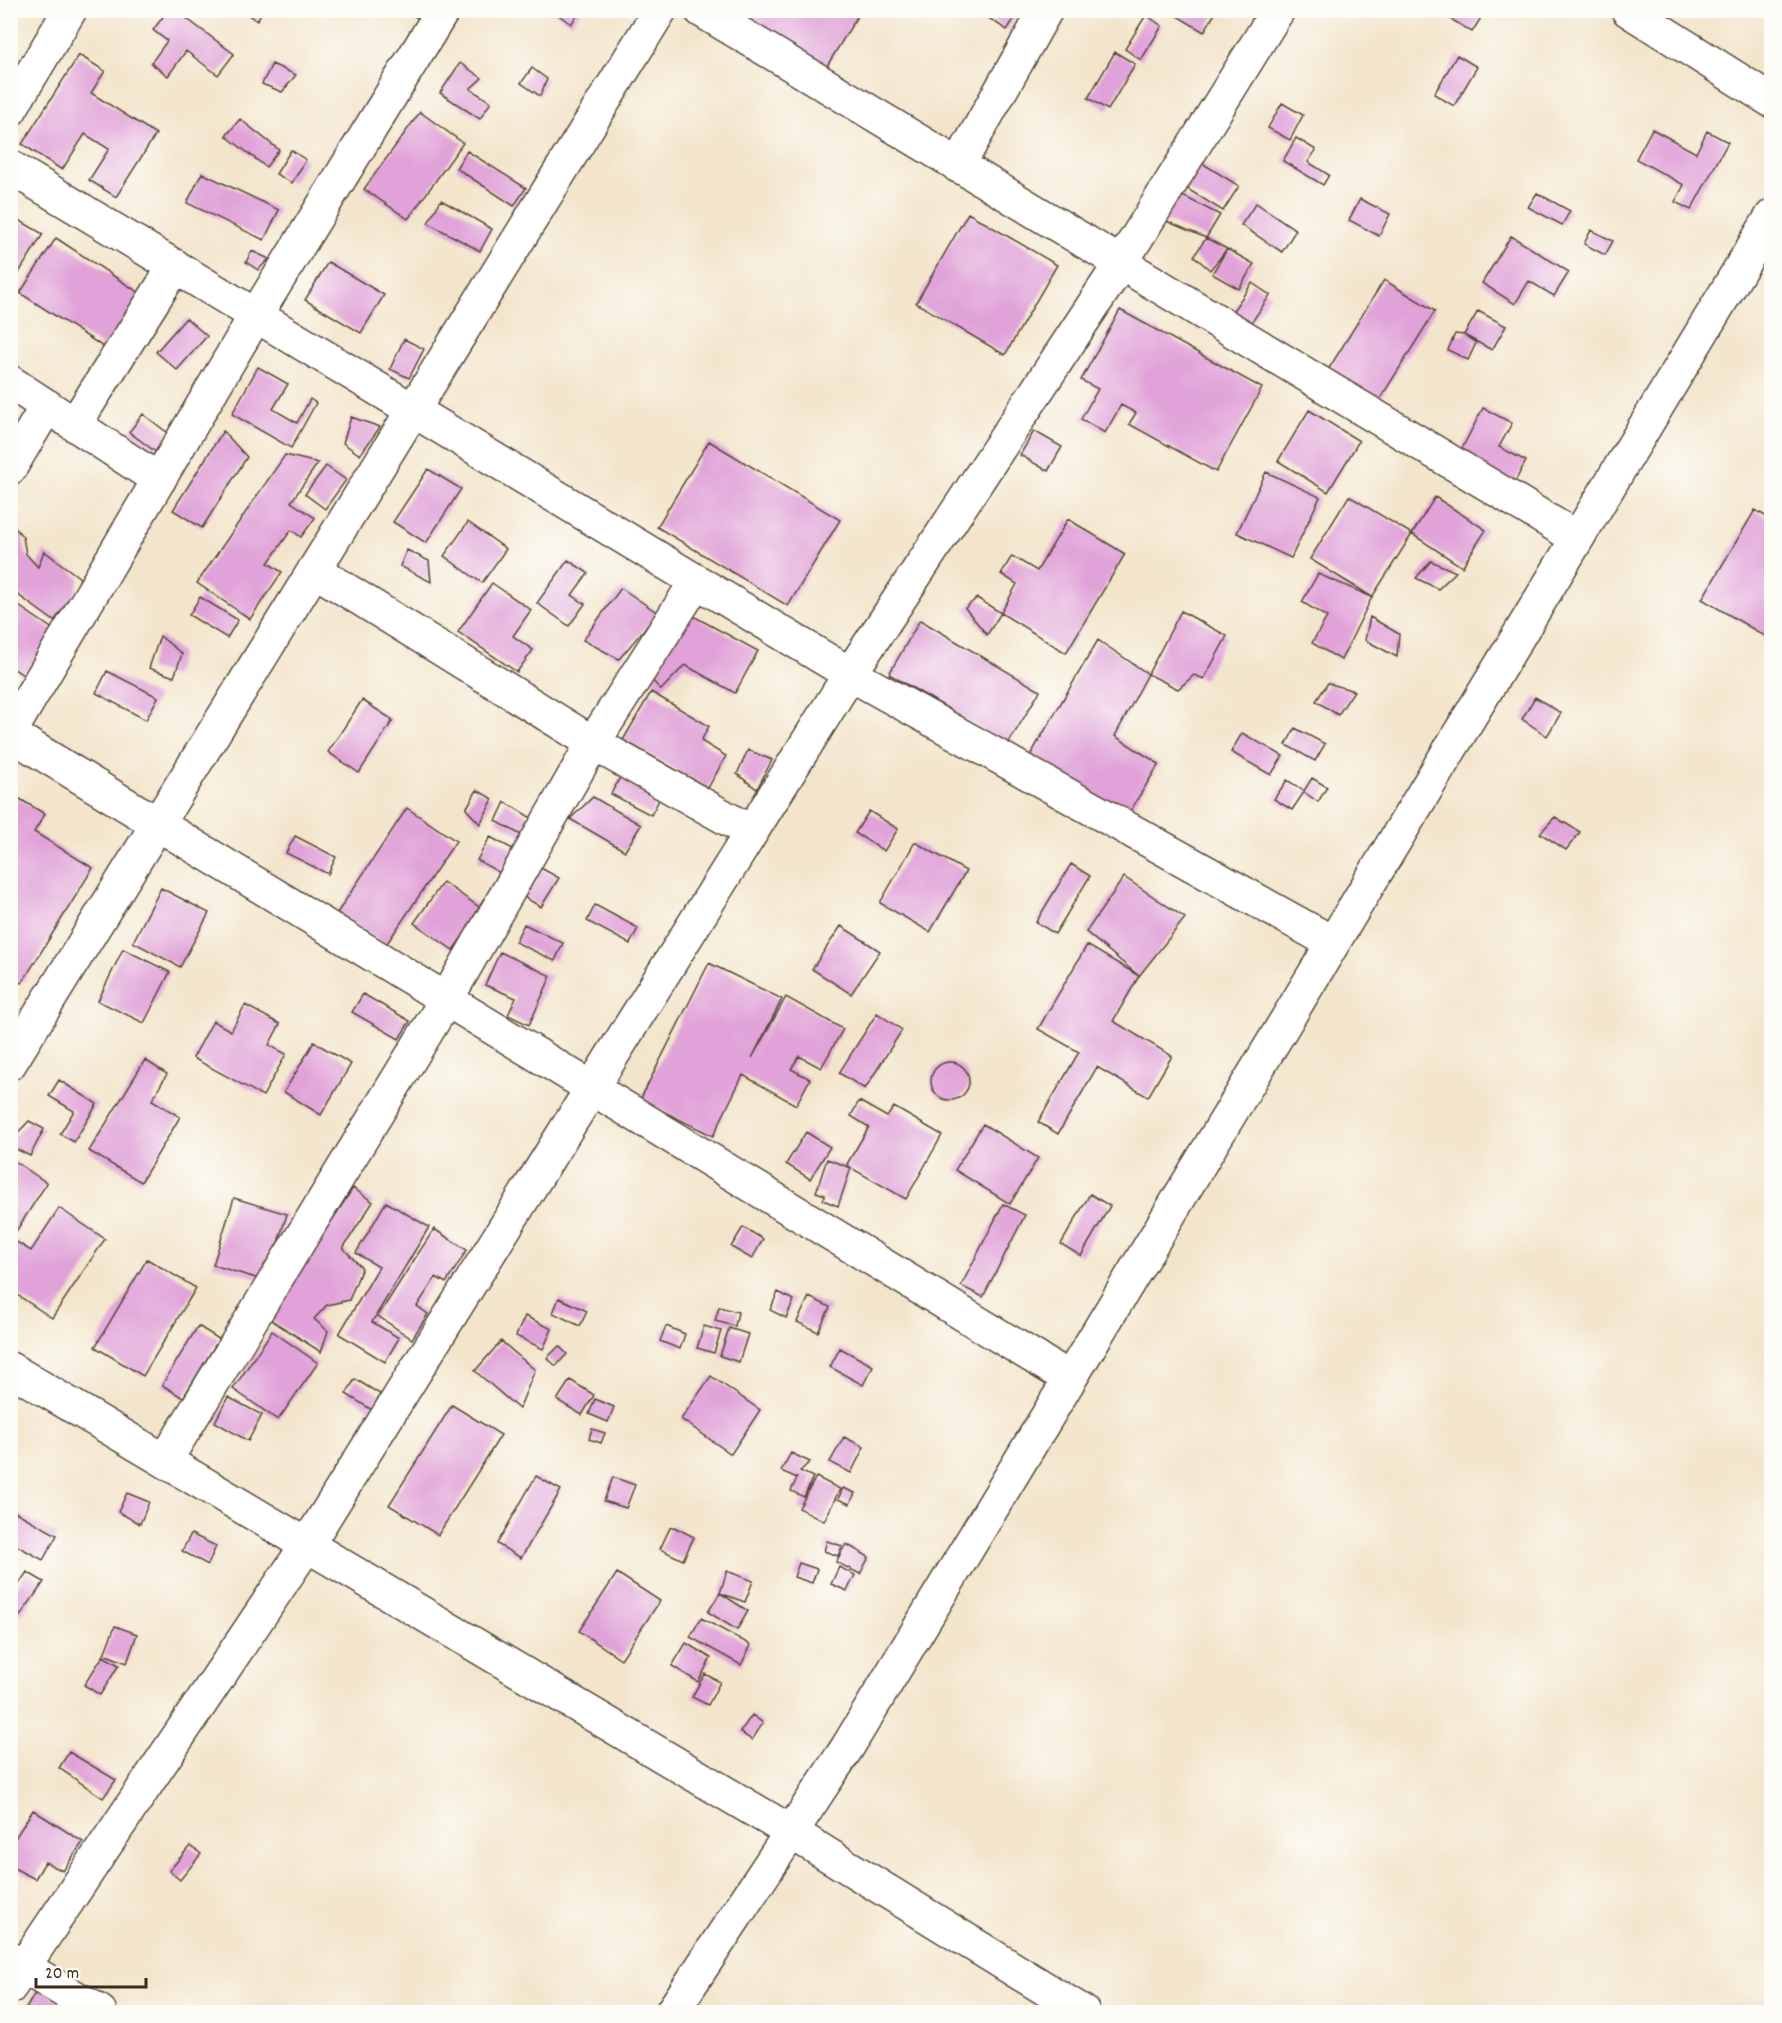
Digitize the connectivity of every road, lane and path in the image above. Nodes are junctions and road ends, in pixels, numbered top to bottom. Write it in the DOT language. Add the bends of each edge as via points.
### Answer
graph roads {
  1 [pos="70,10"];
  2 [pos="443,10"];
  3 [pos="660,10"];
  4 [pos="701,10"];
  5 [pos="1046,10"];
  6 [pos="1278,10"];
  7 [pos="1628,10"];
  8 [pos="1772,101"];
  9 [pos="10,110"];
  10 [pos="958,166"];
  11 [pos="10,167"];
  12 [pos="1772,216"];
  13 [pos="1121,264"];
  14 [pos="175,266"];
  15 [pos="256,315"];
  16 [pos="10,382"];
  17 [pos="47,406"];
  18 [pos="412,410"];
  19 [pos="75,424"];
  20 [pos="10,468"];
  21 [pos="159,480"];
  22 [pos="1577,538"];
  23 [pos="314,570"];
  24 [pos="696,582"];
  25 [pos="850,674"];
  26 [pos="10,733"];
  27 [pos="593,743"];
  28 [pos="157,824"];
  29 [pos="751,832"];
  30 [pos="1333,943"];
  31 [pos="446,1000"];
  32 [pos="10,1063"];
  33 [pos="592,1087"];
  34 [pos="10,1369"];
  35 [pos="1070,1378"];
  36 [pos="165,1461"];
  37 [pos="307,1545"];
  38 [pos="791,1832"];
  39 [pos="15,1971"];
  40 [pos="100,2013"];
  41 [pos="672,2013"];
  42 [pos="1083,2013"];
  1 -- 9 [label="street"];
  2 -- 15 [label="street"];
  3 -- 18 [label="street"];
  4 -- 10 [label="street"];
  5 -- 10 [label="street"];
  6 -- 13 [label="street"];
  7 -- 8 [label="street"];
  10 -- 13 [label="street"];
  11 -- 14 [label="street"];
  12 -- 22 [label="street"];
  13 -- 22 [label="street"];
  13 -- 25 [label="street"];
  14 -- 15 [label="street"];
  14 -- 19 [label="street"];
  15 -- 18 [label="street"];
  15 -- 21 [label="street"];
  16 -- 17 [label="street"];
  17 -- 19 [label="street"];
  17 -- 20 [label="street"];
  18 -- 23 [label="street"];
  18 -- 24 [label="street"];
  19 -- 21 [label="street"];
  21 -- 26 [label="street"];
  22 -- 30 [label="street"];
  23 -- 27 [label="street"];
  23 -- 28 [label="street"];
  24 -- 25 [label="street"];
  24 -- 27 [label="street"];
  25 -- 29 [label="street"];
  25 -- 30 [label="street"];
  26 -- 28 [label="street"];
  27 -- 29 [label="street"];
  27 -- 31 [label="street"];
  28 -- 31 [label="street"];
  28 -- 32 [label="street"];
  29 -- 33 [label="street"];
  30 -- 35 [label="street"];
  31 -- 33 [label="street"];
  31 -- 36 [label="street"];
  33 -- 35 [label="street"];
  33 -- 37 [label="street"];
  34 -- 36 [label="street"];
  35 -- 38 [label="street" via="847,1748"];
  36 -- 37 [label="street"];
  37 -- 38 [label="street"];
  37 -- 39 [label="street"];
  38 -- 41 [label="street"];
  38 -- 42 [label="street"];
  39 -- 40 [label="street"];
}
